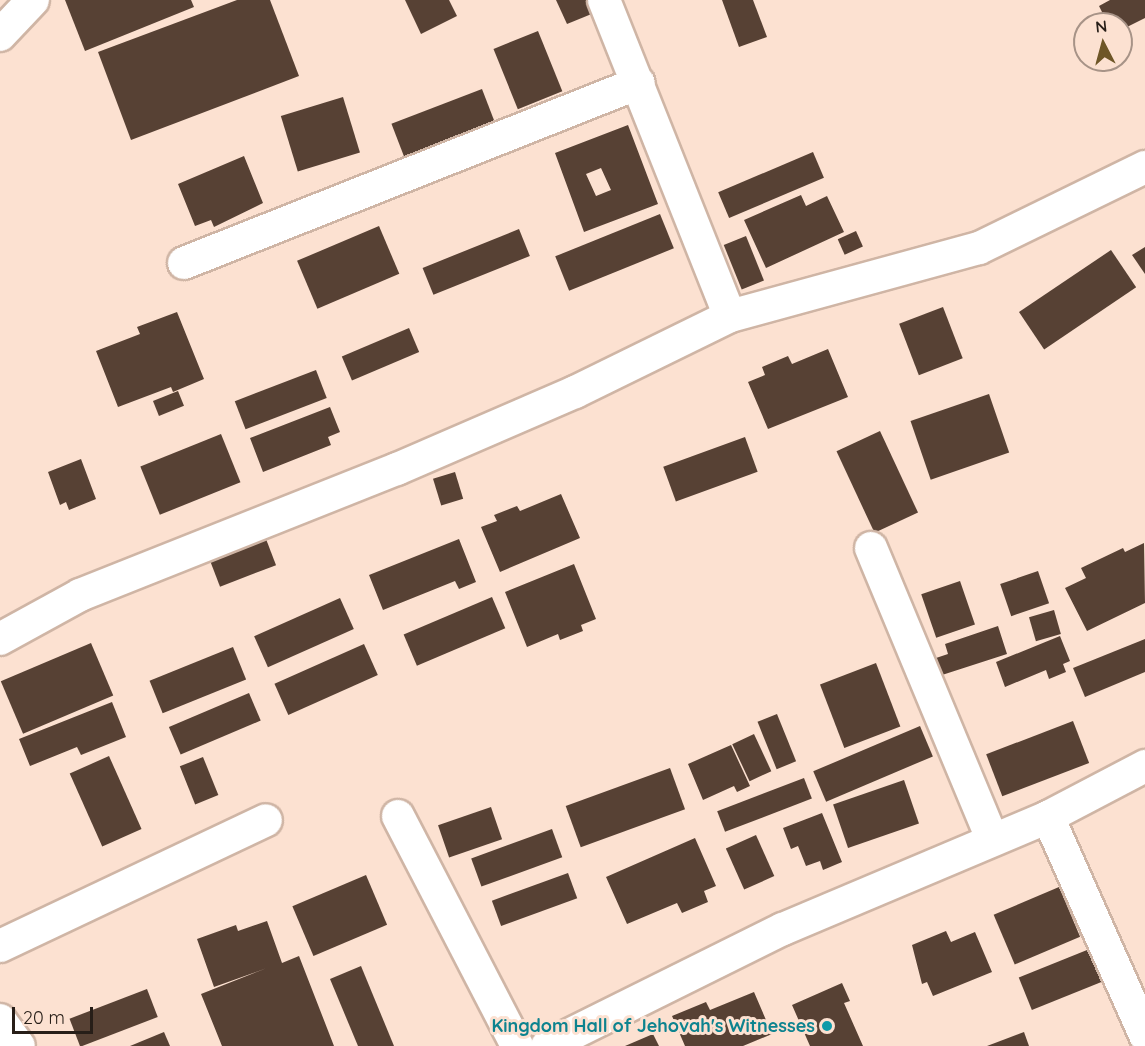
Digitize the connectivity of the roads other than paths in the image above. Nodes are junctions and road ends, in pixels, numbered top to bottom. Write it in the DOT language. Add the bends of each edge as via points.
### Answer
graph roads {
  1 [pos="33,0"];
  2 [pos="604,0"];
  3 [pos="0,35"];
  4 [pos="639,84"];
  5 [pos="1145,166"];
  6 [pos="184,263"];
  7 [pos="730,316"];
  8 [pos="871,548"];
  9 [pos="0,639"];
  10 [pos="1145,766"];
  11 [pos="398,816"];
  12 [pos="1048,817"];
  13 [pos="266,820"];
  14 [pos="993,838"];
  15 [pos="0,946"];
  16 [pos="0,1020"];
  17 [pos="1145,1035"];
  18 [pos="19,1046"];
  19 [pos="517,1046"];
  20 [pos="547,1046"];
  1 -- 3 [label="street"];
  2 -- 4 [label="street"];
  4 -- 6 [label="street"];
  4 -- 7 [label="street"];
  5 -- 7 [label="street" via="979,248"];
  7 -- 9 [label="street" via="575,392 408,465 80,595"];
  8 -- 14 [label="street"];
  10 -- 12 [label="street"];
  11 -- 19 [label="street"];
  12 -- 14 [label="street"];
  12 -- 17 [label="street"];
  13 -- 15 [label="street"];
  14 -- 20 [label="street" via="783,929"];
  16 -- 18 [label="street"];
}
